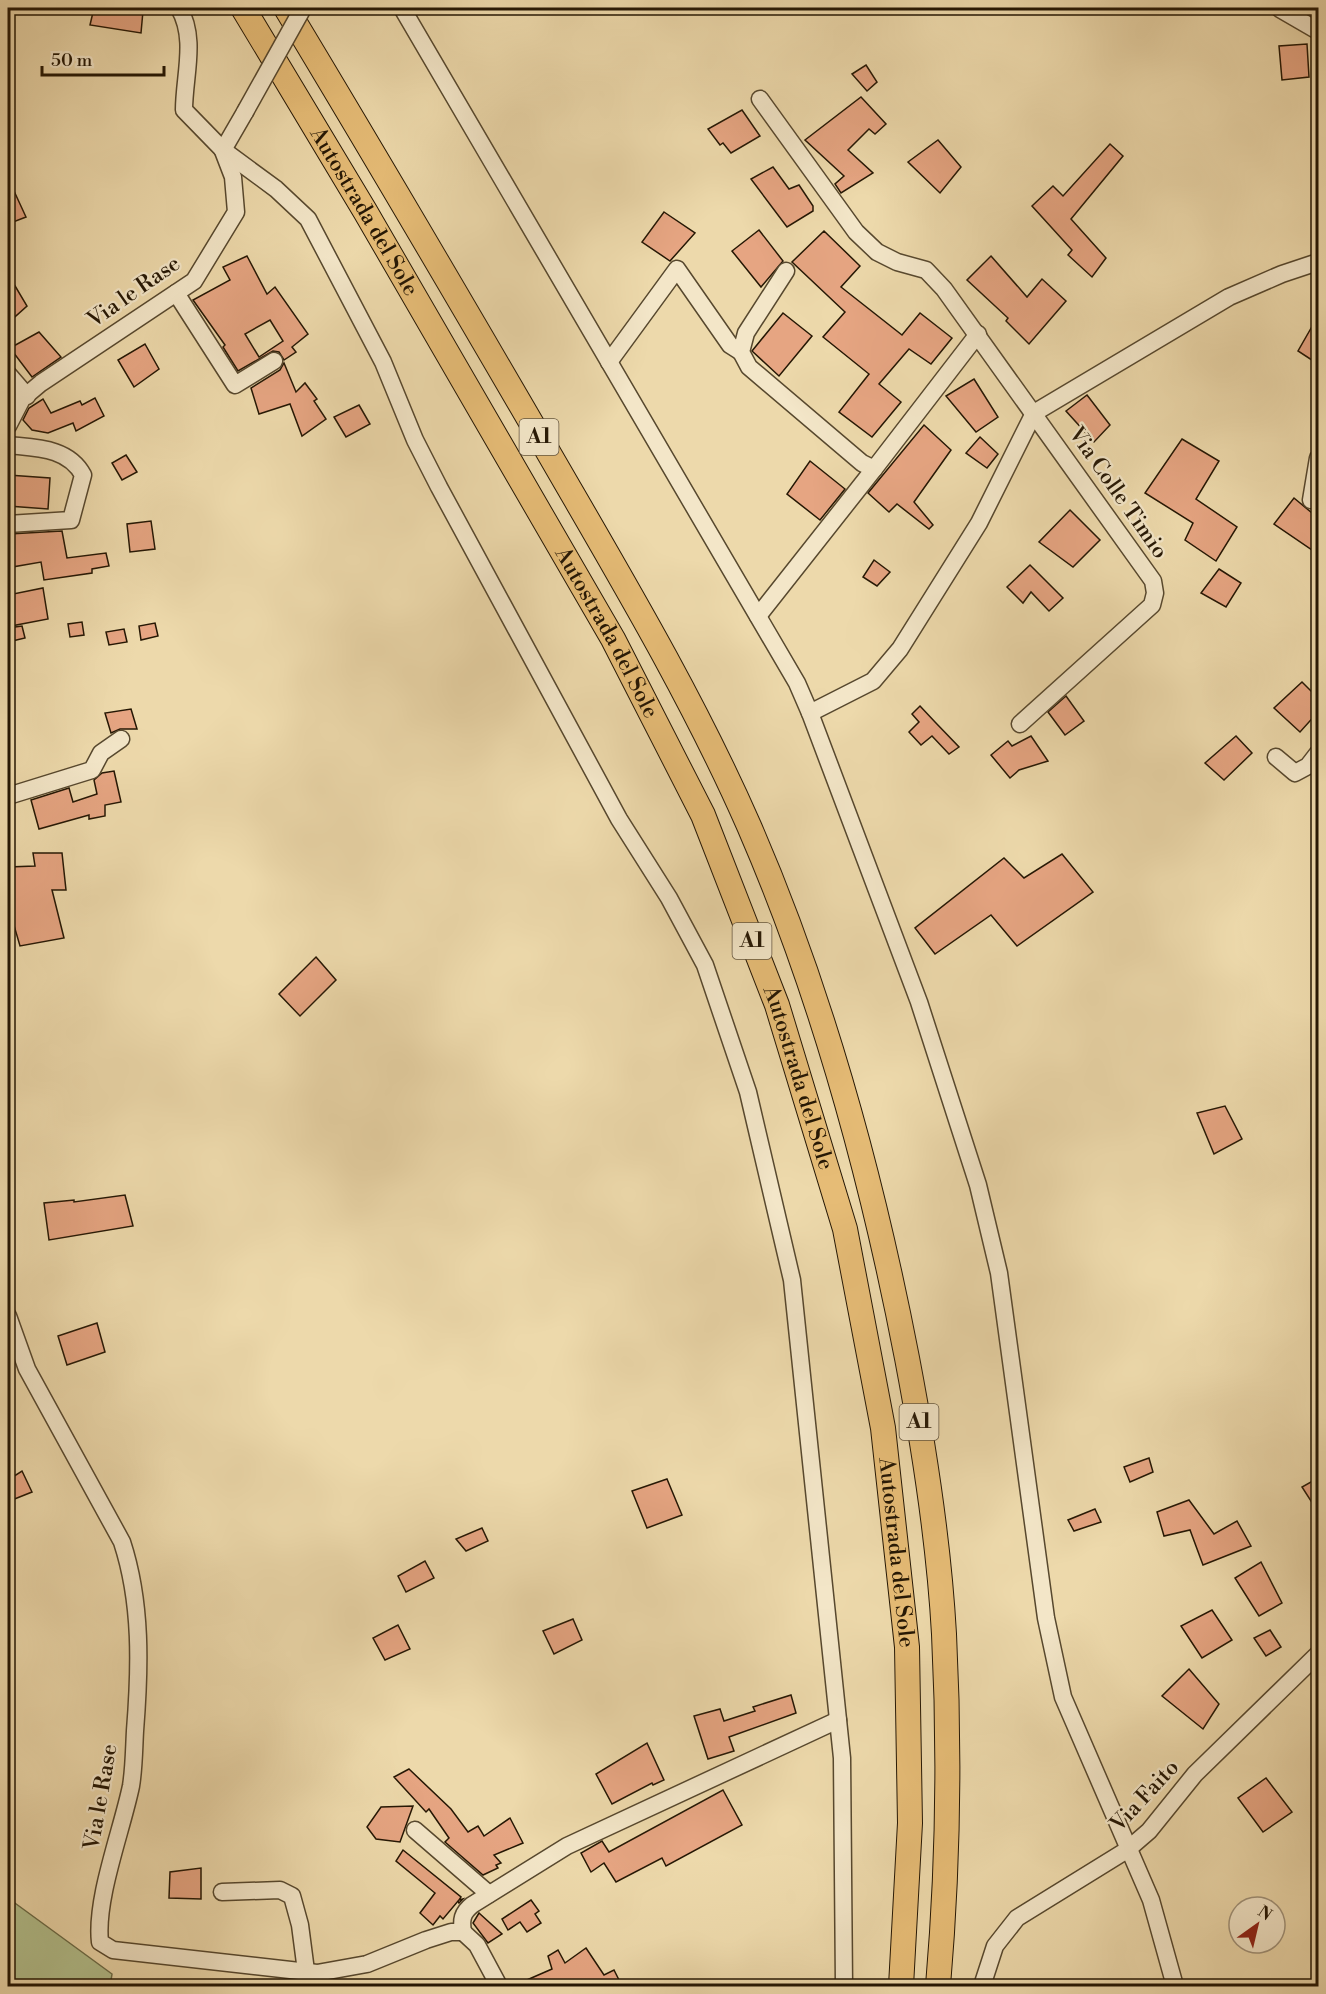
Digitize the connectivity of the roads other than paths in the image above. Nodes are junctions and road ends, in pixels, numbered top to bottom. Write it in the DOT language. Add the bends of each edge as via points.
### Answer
graph roads {
  1 [pos="179,8"];
  2 [pos="243,8"];
  3 [pos="286,8"];
  4 [pos="303,8"];
  5 [pos="402,8"];
  6 [pos="1280,9"];
  7 [pos="1318,31"];
  8 [pos="760,99"];
  9 [pos="223,150"];
  10 [pos="1318,262"];
  11 [pos="786,271"];
  12 [pos="176,293"];
  13 [pos="978,334"];
  14 [pos="741,352"];
  15 [pos="274,361"];
  16 [pos="609,362"];
  17 [pos="8,374"];
  18 [pos="27,396"];
  19 [pos="1034,413"];
  20 [pos="8,426"];
  21 [pos="8,445"];
  22 [pos="1318,458"];
  23 [pos="874,469"];
  24 [pos="1311,500"];
  25 [pos="8,524"];
  26 [pos="758,616"];
  27 [pos="810,713"];
  28 [pos="1020,724"];
  29 [pos="121,739"];
  30 [pos="1318,753"];
  31 [pos="1276,757"];
  32 [pos="8,796"];
  33 [pos="8,1316"];
  34 [pos="1318,1653"];
  35 [pos="838,1720"];
  36 [pos="415,1830"];
  37 [pos="1127,1850"];
  38 [pos="222,1892"];
  39 [pos="489,1893"];
  40 [pos="463,1932"];
  41 [pos="306,1971"];
  42 [pos="499,1986"];
  43 [pos="844,1986"];
  44 [pos="901,1986"];
  45 [pos="938,1986"];
  46 [pos="982,1986"];
  47 [pos="1175,1986"];
  1 -- 9 [label="street" via="188,35 184,110"];
  2 -- 44 [label="highway, Autostrada del Sole / A1" via="613,639 703,814 777,1005 845,1229 883,1428 907,1647 910,1823"];
  3 -- 45 [label="highway, Autostrada del Sole / A1" via="443,270 688,700 746,820 808,979 852,1119 887,1255 922,1439 944,1630 946,1888"];
  4 -- 9 [label="street, bridge"];
  5 -- 16 [label="street"];
  6 -- 7 [label="street"];
  8 -- 13 [label="street, Via Colle Timio" via="856,232 877,252 926,270"];
  9 -- 12 [label="street, Via le Rase" via="233,177 236,212 194,281"];
  9 -- 35 [label="street" via="276,189 308,219 383,362 439,487 619,819 705,965 748,1092 792,1280"];
  10 -- 19 [label="street" via="1229,297"];
  11 -- 14 [label="street" via="746,333"];
  12 -- 15 [label="street" via="235,385"];
  12 -- 18 [label="street, Via le Rase"];
  13 -- 19 [label="street, Via Colle Timio"];
  13 -- 23 [label="street"];
  14 -- 16 [label="street" via="730,345 678,269"];
  14 -- 23 [label="street" via="758,375"];
  16 -- 26 [label="street"];
  17 -- 18 [label="street"];
  18 -- 20 [label="street, Via le Rase"];
  19 -- 27 [label="street" via="979,523 900,649 873,681"];
  19 -- 28 [label="street, Via Colle Timio" via="1153,581 1155,593 1152,605"];
  21 -- 25 [label="street" via="52,450 72,460 83,475 70,519"];
  22 -- 24 [label="street"];
  23 -- 26 [label="street"];
  26 -- 27 [label="street"];
  27 -- 37 [label="street" via="919,1002 978,1185 999,1273 1046,1618 1063,1697"];
  29 -- 32 [label="street" via="101,753 92,770"];
  30 -- 31 [label="street" via="1308,766 1295,773"];
  33 -- 41 [label="street, Via le Rase" via="27,1370 122,1542 137,1615 139,1688 131,1784 109,1873 100,1942 113,1950"];
  34 -- 37 [label="street, Via Faito" via="1195,1774 1149,1831"];
  35 -- 39 [label="street" via="567,1846"];
  35 -- 43 [label="street" via="842,1758"];
  36 -- 39 [label="street"];
  37 -- 46 [label="street, Via Faito" via="1017,1918 995,1946"];
  37 -- 47 [label="street" via="1151,1900"];
  38 -- 41 [label="street" via="280,1890 292,1896"];
  39 -- 40 [label="street" via="464,1911"];
  40 -- 41 [label="street, Via le Rase" via="434,1937 367,1964 337,1971"];
  40 -- 42 [label="street" via="477,1945"];
}
